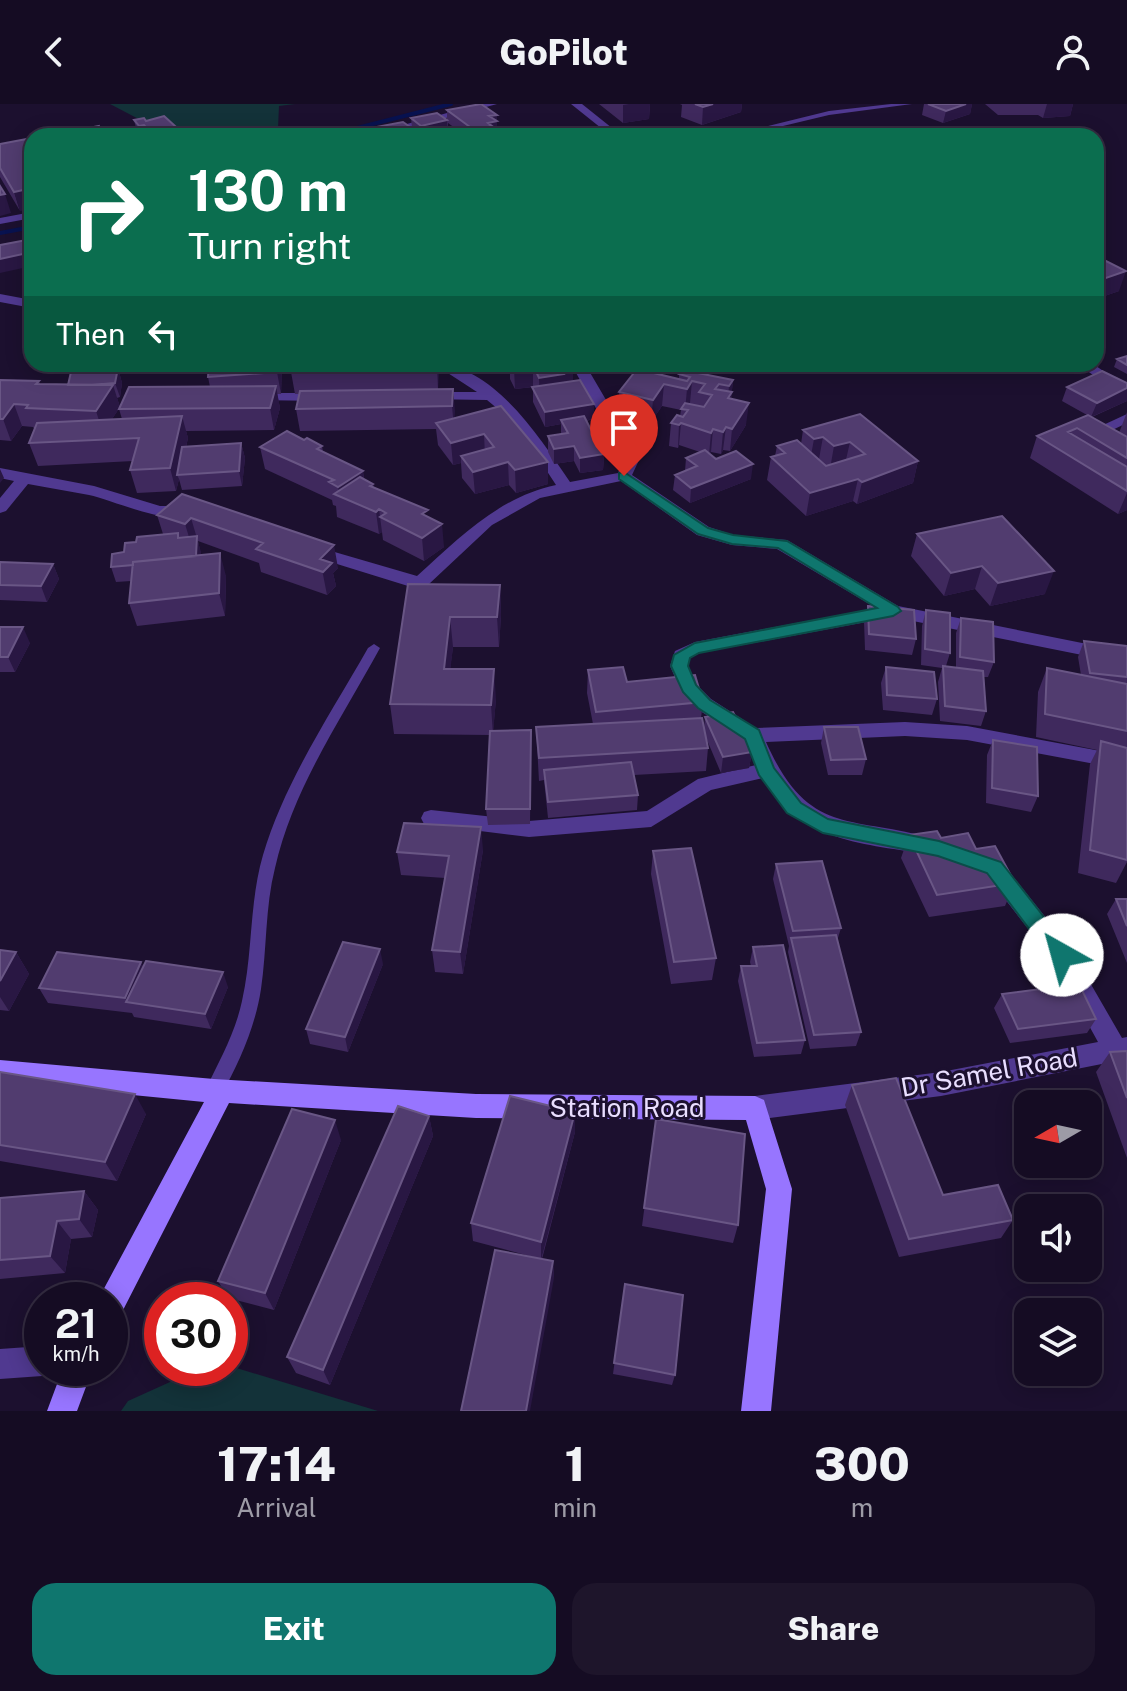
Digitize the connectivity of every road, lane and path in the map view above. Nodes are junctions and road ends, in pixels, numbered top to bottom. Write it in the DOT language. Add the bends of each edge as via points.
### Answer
graph roads {
  1 [pos="492,104"];
  2 [pos="576,104"];
  3 [pos="909,104"];
  4 [pos="399,128"];
  5 [pos="607,128"];
  6 [pos="766,128"];
  7 [pos="24,216"];
  8 [pos="0,221"];
  9 [pos="0,298"];
  10 [pos="24,302"];
  11 [pos="454,372"];
  12 [pos="583,372"];
  13 [pos="1095,372"];
  14 [pos="1127,394"];
  15 [pos="413,396"];
  16 [pos="492,396"];
  17 [pos="240,397"];
  18 [pos="334,397"];
  19 [pos="1127,418"];
  20 [pos="1127,456"];
  21 [pos="0,473"];
  22 [pos="624,476"];
  23 [pos="24,479"];
  24 [pos="566,488"];
  25 [pos="0,508"];
  26 [pos="209,517"];
  27 [pos="299,546"];
  28 [pos="893,611"];
  29 [pos="374,648"];
  30 [pos="1127,658"];
  31 [pos="753,735"];
  32 [pos="1127,763"];
  33 [pos="766,770"];
  34 [pos="431,818"];
  35 [pos="953,853"];
  36 [pos="980,863"];
  37 [pos="1121,1049"];
  38 [pos="0,1071"];
  39 [pos="218,1091"];
  40 [pos="755,1108"];
  41 [pos="122,1282"];
  42 [pos="24,1362"];
  43 [pos="0,1364"];
  44 [pos="71,1386"];
  45 [pos="62,1411"];
  46 [pos="756,1411"];
  1 -- 4 [label="street"];
  2 -- 5 [label="street"];
  3 -- 6 [label="lane" via="829,113"];
  7 -- 8 [label="street"];
  9 -- 10 [label="street"];
  11 -- 16 [label="street"];
  12 -- 22 [label="street" via="632,458"];
  13 -- 14 [label="street"];
  15 -- 16 [label="street"];
  16 -- 24 [label="street" via="521,421"];
  17 -- 18 [label="street"];
  19 -- 20 [label="street" via="1095,432"];
  21 -- 23 [label="street"];
  22 -- 24 [label="street"];
  22 -- 28 [label="street" via="703,531 732,540 781,544"];
  23 -- 25 [label="street"];
  23 -- 26 [label="street" via="94,491 159,511"];
  24 -- 27 [label="street" via="535,494 486,522 423,580 414,582"];
  28 -- 30 [label="street"];
  28 -- 31 [label="street" via="695,648 682,655 679,666 689,688 704,704"];
  29 -- 39 [label="lane" via="293,797 271,851 253,990 238,1051"];
  31 -- 32 [label="street" via="905,729 967,733"];
  31 -- 33 [label="street"];
  33 -- 34 [label="street" via="705,784 651,819 529,829"];
  33 -- 35 [label="street" via="794,808 823,826"];
  36 -- 37 [label="street" via="994,868 1062,955"];
  37 -- 40 [label="street, Dr Samel Road" via="941,1084"];
  38 -- 39 [label="main road, Station Road"];
  39 -- 40 [label="main road, Station Road" via="476,1106"];
  39 -- 41 [label="main road"];
  40 -- 46 [label="main road" via="779,1189"];
  42 -- 43 [label="street"];
  44 -- 45 [label="main road"];
}
